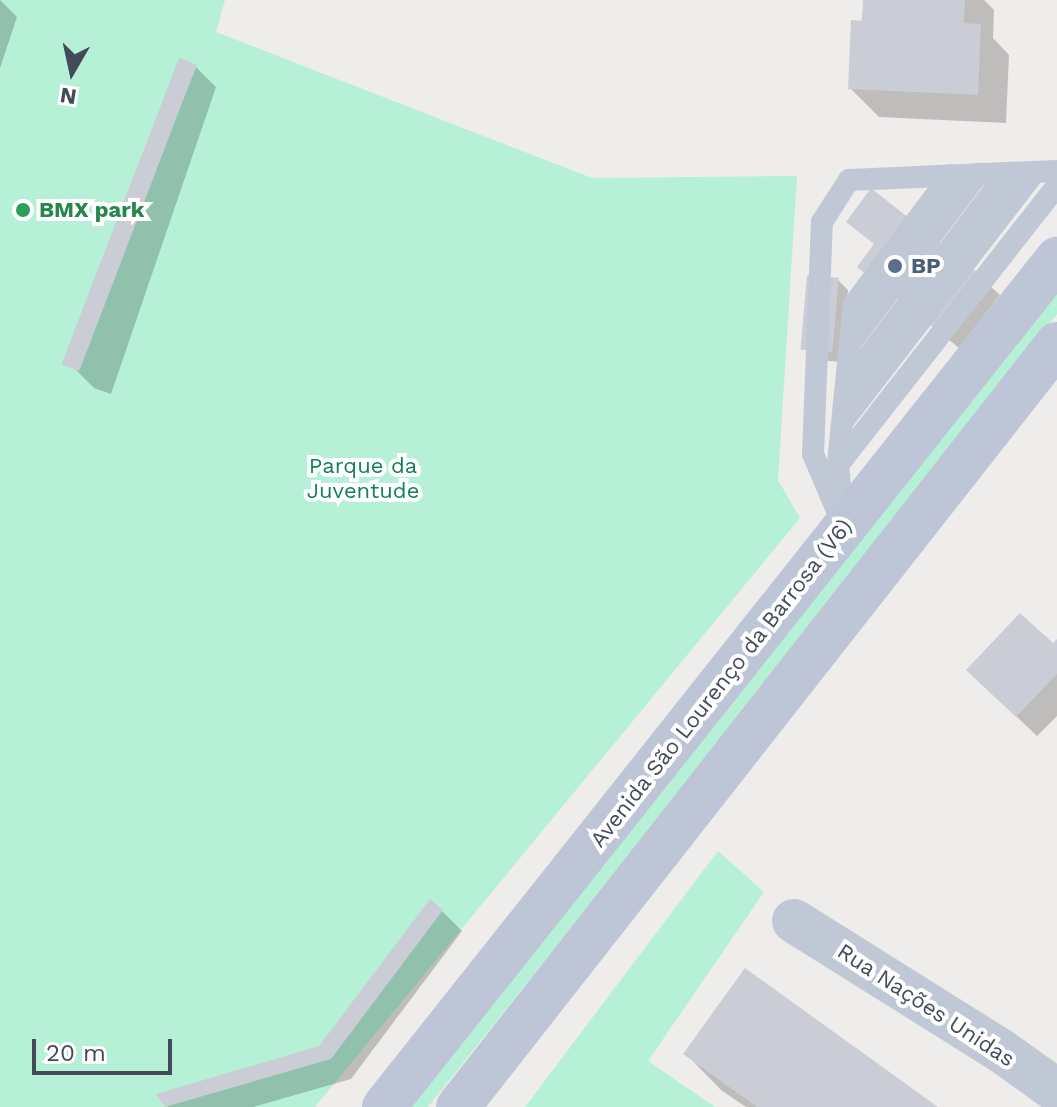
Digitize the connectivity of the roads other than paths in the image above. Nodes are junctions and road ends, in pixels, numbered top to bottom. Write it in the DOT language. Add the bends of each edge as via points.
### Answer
graph roads {
  1 [pos="1046,172"];
  2 [pos="1007,173"];
  3 [pos="978,174"];
  4 [pos="951,175"];
  5 [pos="1057,186"];
  6 [pos="1057,259"];
  7 [pos="850,344"];
  8 [pos="1057,344"];
  9 [pos="1043,366"];
  10 [pos="846,386"];
  11 [pos="842,423"];
  12 [pos="838,465"];
  13 [pos="844,527"];
  14 [pos="794,921"];
  15 [pos="1057,1091"];
  16 [pos="384,1107"];
  17 [pos="458,1107"];
  1 -- 2 [label="lane"];
  1 -- 11 [label="lane"];
  2 -- 3 [label="lane"];
  2 -- 10 [label="lane"];
  3 -- 4 [label="lane"];
  3 -- 7 [label="lane"];
  4 -- 7 [label="lane" via="854,304"];
  4 -- 13 [label="lane" via="849,180 822,222 813,454"];
  5 -- 12 [label="lane"];
  6 -- 13 [label="main road, Avenida São Lourenço da Barrosa (V6)"];
  7 -- 10 [label="lane"];
  8 -- 9 [label="main road"];
  9 -- 17 [label="main road"];
  10 -- 11 [label="lane"];
  11 -- 12 [label="lane"];
  12 -- 13 [label="lane"];
  13 -- 16 [label="main road, Avenida São Lourenço da Barrosa (V6)"];
  14 -- 15 [label="street, Rua Nações Unidas"];
}
